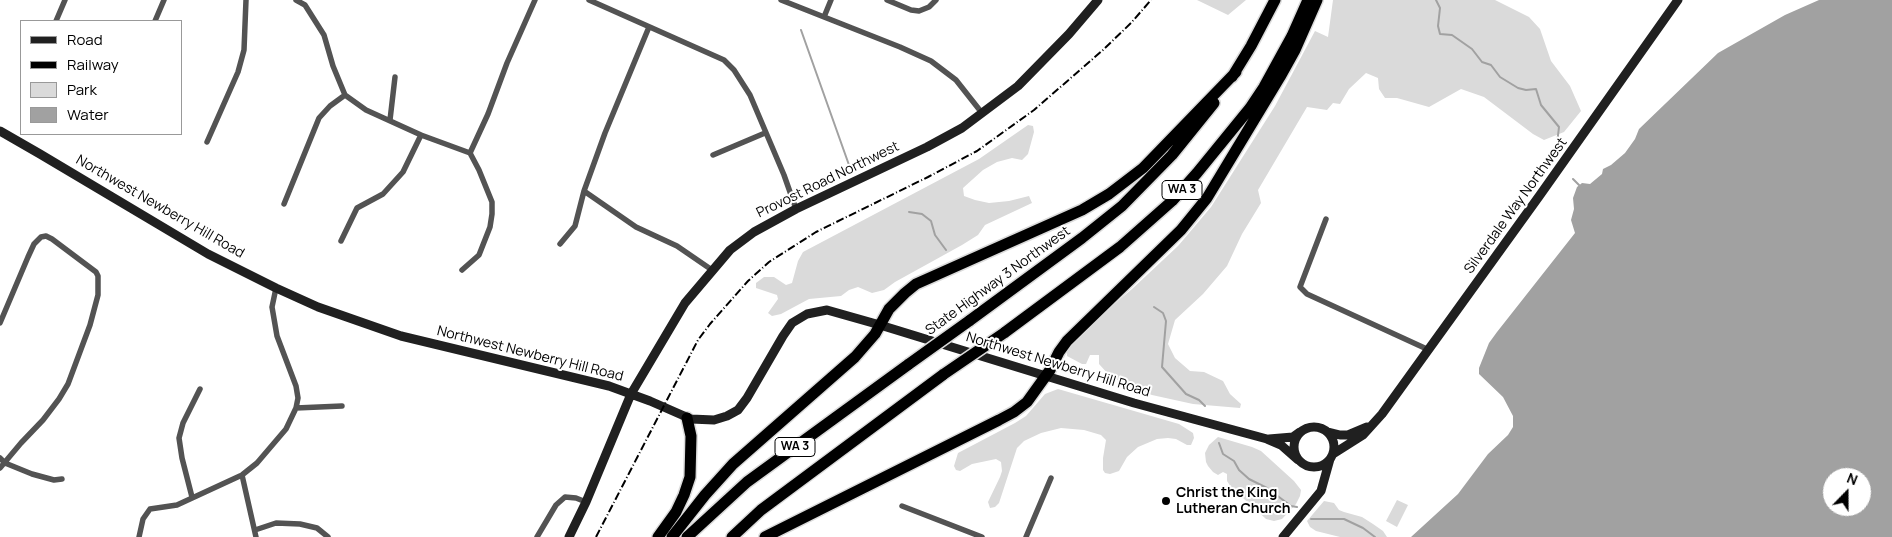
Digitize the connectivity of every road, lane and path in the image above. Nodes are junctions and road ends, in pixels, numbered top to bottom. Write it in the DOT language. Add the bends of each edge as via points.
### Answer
graph roads {
  1 [pos="65,0"];
  2 [pos="164,0"];
  3 [pos="246,0"];
  4 [pos="296,0"];
  5 [pos="535,0"];
  6 [pos="589,0"];
  7 [pos="781,0"];
  8 [pos="831,0"];
  9 [pos="887,0"];
  10 [pos="936,0"];
  11 [pos="1098,0"];
  12 [pos="1274,0"];
  13 [pos="1308,0"];
  14 [pos="1317,0"];
  15 [pos="1678,0"];
  16 [pos="824,17"];
  17 [pos="56,20"];
  18 [pos="155,20"];
  19 [pos="649,27"];
  20 [pos="1236,72"];
  21 [pos="395,77"];
  22 [pos="345,95"];
  23 [pos="982,113"];
  24 [pos="390,120"];
  25 [pos="0,131"];
  26 [pos="765,133"];
  27 [pos="421,135"];
  28 [pos="207,142"];
  29 [pos="470,154"];
  30 [pos="713,155"];
  31 [pos="584,191"];
  32 [pos="284,204"];
  33 [pos="796,209"];
  34 [pos="1326,219"];
  35 [pos="341,241"];
  36 [pos="560,244"];
  37 [pos="462,270"];
  38 [pos="712,270"];
  39 [pos="276,288"];
  40 [pos="0,323"];
  41 [pos="880,325"];
  42 [pos="1429,350"];
  43 [pos="1046,376"];
  44 [pos="200,389"];
  45 [pos="631,394"];
  46 [pos="342,406"];
  47 [pos="296,408"];
  48 [pos="687,418"];
  49 [pos="1372,425"];
  50 [pos="1301,431"];
  51 [pos="1326,431"];
  52 [pos="1267,439"];
  53 [pos="1332,457"];
  54 [pos="0,458"];
  55 [pos="1298,460"];
  56 [pos="5,463"];
  57 [pos="1306,466"];
  58 [pos="0,468"];
  59 [pos="242,475"];
  60 [pos="1050,478"];
  61 [pos="62,479"];
  62 [pos="1323,488"];
  63 [pos="192,498"];
  64 [pos="586,502"];
  65 [pos="902,506"];
  66 [pos="255,534"];
  67 [pos="139,537"];
  68 [pos="328,537"];
  69 [pos="537,537"];
  70 [pos="569,537"];
  71 [pos="658,537"];
  72 [pos="672,537"];
  73 [pos="687,537"];
  74 [pos="732,537"];
  75 [pos="765,537"];
  76 [pos="982,537"];
  77 [pos="1026,537"];
  78 [pos="1283,537"];
  1 -- 17 [label="street"];
  2 -- 18 [label="street"];
  3 -- 28 [label="street" via="244,50 238,72"];
  4 -- 22 [label="street" via="304,5 324,35"];
  5 -- 29 [label="street"];
  6 -- 19 [label="street"];
  7 -- 16 [label="street"];
  8 -- 16 [label="street"];
  9 -- 10 [label="street" via="919,11 929,8"];
  11 -- 23 [label="main road, Provost Road Northwest" via="1018,86"];
  12 -- 20 [label="highway, State Highway 3 Northwest / WA 3"];
  13 -- 74 [label="highway, WA 3, bridge" via="1259,94 1234,129 1172,201 1120,247 772,501"];
  14 -- 43 [label="highway" via="1280,77 1207,198 1181,230 1067,341"];
  15 -- 42 [label="main road, Silverdale Way Northwest"];
  16 -- 23 [label="street" via="931,61 956,80"];
  19 -- 26 [label="street" via="724,60 742,80"];
  19 -- 31 [label="street" via="604,133"];
  20 -- 41 [label="highway" via="1154,158 1122,186 1082,210 916,284 893,304"];
  20 -- 73 [label="highway, State Highway 3 Northwest / WA 3, bridge" via="1188,137 1135,194 1088,233 747,482"];
  21 -- 24 [label="street"];
  22 -- 24 [label="street" via="366,110"];
  22 -- 32 [label="street" via="319,118"];
  23 -- 33 [label="main road, Provost Road Northwest" via="928,147"];
  24 -- 27 [label="street"];
  25 -- 39 [label="main road, Northwest Newberry Hill Road" via="194,246"];
  26 -- 30 [label="street"];
  26 -- 33 [label="street"];
  27 -- 29 [label="street"];
  27 -- 35 [label="street" via="403,172 383,194 357,208"];
  29 -- 37 [label="street" via="492,202 492,214 479,254"];
  31 -- 36 [label="street" via="575,226"];
  31 -- 38 [label="street" via="636,227 677,246"];
  33 -- 38 [label="main road, Provost Road Northwest" via="754,232 730,250"];
  34 -- 42 [label="street" via="1300,287 1307,294"];
  38 -- 45 [label="main road, Provost Road Northwest" via="685,303"];
  39 -- 45 [label="main road, Northwest Newberry Hill Road" via="334,314 401,336"];
  39 -- 47 [label="street" via="272,307 277,336 296,386"];
  40 -- 56 [label="street" via="31,250 40,237 52,239 96,272 98,295 68,384 54,406"];
  41 -- 43 [label="main road, Northwest Newberry Hill Road"];
  41 -- 48 [label="main road, Northwest Newberry Hill Road" via="827,310 802,316 786,331 738,410 714,420"];
  41 -- 72 [label="highway" via="855,357 733,464"];
  42 -- 49 [label="main road, Silverdale Way Northwest"];
  43 -- 52 [label="main road, Northwest Newberry Hill Road"];
  43 -- 75 [label="highway" via="1027,402 1006,417"];
  44 -- 63 [label="street" via="183,423 180,438"];
  45 -- 48 [label="main road, Northwest Newberry Hill Road"];
  45 -- 64 [label="main road, Provost Road Northwest"];
  46 -- 47 [label="street"];
  47 -- 59 [label="street" via="286,429 257,463"];
  48 -- 71 [label="highway" via="691,436 690,477 676,512"];
  49 -- 51 [label="main road" via="1348,435"];
  49 -- 53 [label="main road, Silverdale Way Northwest"];
  50 -- 51 [label="main road" via="1314,427"];
  50 -- 52 [label="main road, Northwest Newberry Hill Road" via="1293,437"];
  50 -- 55 [label="main road" via="1293,446"];
  51 -- 53 [label="main road" via="1333,441"];
  52 -- 55 [label="main road, Northwest Newberry Hill Road" via="1281,445"];
  53 -- 57 [label="main road" via="1319,467"];
  53 -- 62 [label="main road"];
  54 -- 56 [label="street"];
  55 -- 57 [label="main road"];
  56 -- 58 [label="street"];
  56 -- 61 [label="street" via="43,477"];
  57 -- 62 [label="main road" via="1318,474"];
  59 -- 63 [label="street"];
  59 -- 66 [label="street"];
  60 -- 77 [label="street"];
  62 -- 78 [label="main road"];
  63 -- 67 [label="street" via="177,505 150,509 143,519"];
  64 -- 69 [label="street" via="565,497 556,505"];
  64 -- 70 [label="main road, Provost Road Northwest"];
  65 -- 76 [label="street"];
  66 -- 68 [label="street" via="276,523 317,528"];
}
